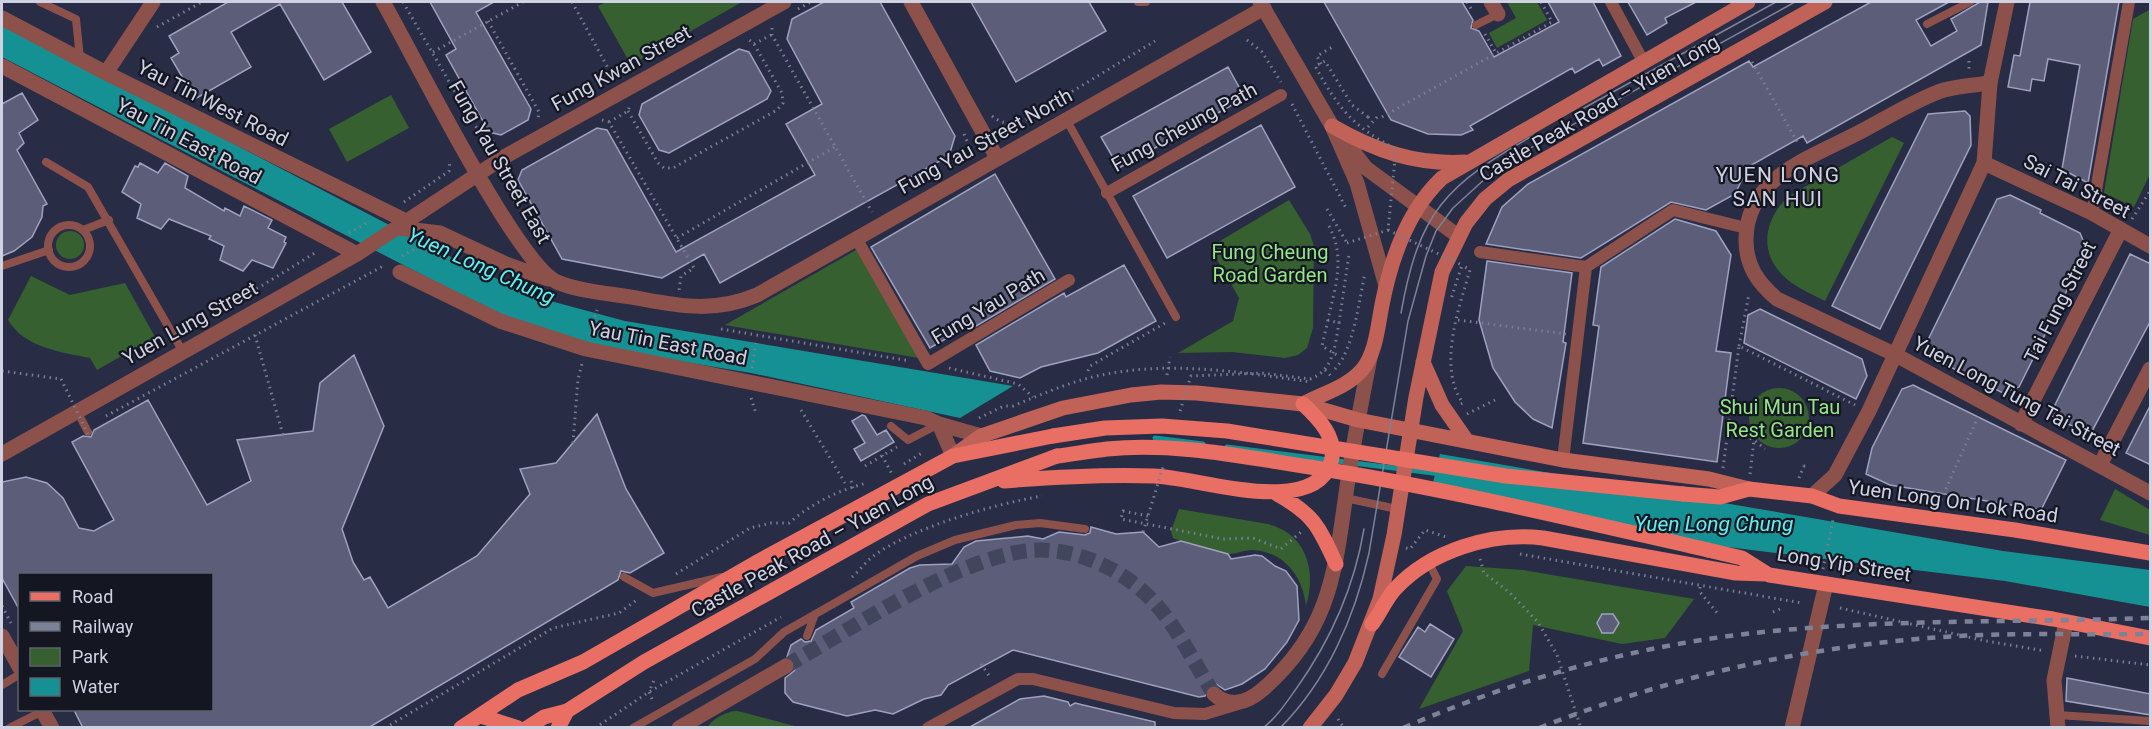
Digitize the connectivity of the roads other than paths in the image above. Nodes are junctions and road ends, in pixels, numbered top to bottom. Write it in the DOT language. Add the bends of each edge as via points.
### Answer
graph roads {
  1 [pos="40,2"];
  2 [pos="153,2"];
  3 [pos="383,2"];
  4 [pos="911,2"];
  5 [pos="1138,2"];
  6 [pos="1146,2"];
  7 [pos="1611,2"];
  8 [pos="1748,2"];
  9 [pos="1825,2"];
  10 [pos="1970,2"];
  11 [pos="2007,2"];
  12 [pos="2129,2"];
  13 [pos="1262,5"];
  14 [pos="789,6"];
  15 [pos="1495,8"];
  16 [pos="2,18"];
  17 [pos="1927,24"];
  18 [pos="1476,26"];
  19 [pos="80,60"];
  20 [pos="1644,61"];
  21 [pos="2,66"];
  22 [pos="106,73"];
  23 [pos="1990,83"];
  24 [pos="1283,91"];
  25 [pos="1066,119"];
  26 [pos="1332,126"];
  27 [pos="997,158"];
  28 [pos="46,162"];
  29 [pos="1465,162"];
  30 [pos="1984,163"];
  31 [pos="479,173"];
  32 [pos="1107,193"];
  33 [pos="1417,206"];
  34 [pos="2092,213"];
  35 [pos="109,220"];
  36 [pos="403,225"];
  37 [pos="1746,228"];
  38 [pos="83,230"];
  39 [pos="2120,231"];
  40 [pos="1458,236"];
  41 [pos="856,238"];
  42 [pos="2151,246"];
  43 [pos="49,250"];
  44 [pos="362,250"];
  45 [pos="1480,252"];
  46 [pos="2,266"];
  47 [pos="1586,267"];
  48 [pos="400,272"];
  49 [pos="1069,280"];
  50 [pos="557,282"];
  51 [pos="1386,286"];
  52 [pos="1176,317"];
  53 [pos="183,352"];
  54 [pos="1894,354"];
  55 [pos="1370,358"];
  56 [pos="1423,362"];
  57 [pos="2151,369"];
  58 [pos="1303,404"];
  59 [pos="77,411"];
  60 [pos="1358,420"];
  61 [pos="939,424"];
  62 [pos="2021,424"];
  63 [pos="891,426"];
  64 [pos="1410,430"];
  65 [pos="87,431"];
  66 [pos="981,436"];
  67 [pos="1467,441"];
  68 [pos="1358,448"];
  69 [pos="2,454"];
  70 [pos="953,456"];
  71 [pos="1563,460"];
  72 [pos="2100,465"];
  73 [pos="1750,482"];
  74 [pos="983,483"];
  75 [pos="1351,485"];
  76 [pos="2151,493"];
  77 [pos="1276,494"];
  78 [pos="1812,496"];
  79 [pos="1399,502"];
  80 [pos="1085,529"];
  81 [pos="2151,553"];
  82 [pos="1429,563"];
  83 [pos="1335,564"];
  84 [pos="736,574"];
  85 [pos="1769,575"];
  86 [pos="624,577"];
  87 [pos="1826,584"];
  88 [pos="815,614"];
  89 [pos="2066,622"];
  90 [pos="1372,624"];
  91 [pos="2,636"];
  92 [pos="807,636"];
  93 [pos="2151,638"];
  94 [pos="18,664"];
  95 [pos="786,666"];
  96 [pos="1382,674"];
  97 [pos="18,675"];
  98 [pos="2,684"];
  99 [pos="1214,694"];
  100 [pos="1242,702"];
  101 [pos="41,711"];
  102 [pos="44,711"];
  103 [pos="567,711"];
  104 [pos="481,716"];
  105 [pos="2057,721"];
  106 [pos="2151,721"];
  107 [pos="9,728"];
  108 [pos="52,728"];
  109 [pos="461,728"];
  110 [pos="518,728"];
  111 [pos="527,728"];
  112 [pos="558,728"];
  113 [pos="633,728"];
  114 [pos="679,728"];
  115 [pos="928,728"];
  116 [pos="1310,728"];
  117 [pos="1792,728"];
  1 -- 19 [label="lane" via="76,19"];
  2 -- 22 [label="street"];
  3 -- 31 [label="street, Fung Yau Street East"];
  4 -- 27 [label="street"];
  5 -- 6 [label="lane"];
  7 -- 20 [label="street"];
  8 -- 20 [label="main road, Castle Peak Road – Yuen Long"];
  9 -- 40 [label="main road, Castle Peak Road – Yuen Long" via="1508,180 1485,199"];
  10 -- 17 [label="lane"];
  11 -- 23 [label="street"];
  12 -- 34 [label="street"];
  13 -- 25 [label="street, Fung Yau Street North"];
  13 -- 26 [label="street"];
  14 -- 31 [label="street, Fung Kwan Street"];
  15 -- 18 [label="lane"];
  16 -- 19 [label="street, Yau Tin West Road"];
  19 -- 22 [label="street, Yau Tin West Road"];
  20 -- 29 [label="main road, Castle Peak Road – Yuen Long"];
  21 -- 44 [label="street, Yau Tin East Road"];
  22 -- 36 [label="street, Yau Tin West Road"];
  23 -- 30 [label="street"];
  23 -- 37 [label="street" via="1943,90 1807,159 1771,181 1752,205"];
  24 -- 32 [label="street, Fung Cheung Path"];
  25 -- 27 [label="street, Fung Yau Street North"];
  25 -- 32 [label="lane"];
  26 -- 29 [label="main road" via="1366,146 1404,158 1435,164"];
  26 -- 33 [label="street" via="1366,168"];
  26 -- 51 [label="street" via="1357,183"];
  27 -- 41 [label="street, Fung Yau Street North"];
  28 -- 35 [label="lane" via="88,187"];
  29 -- 33 [label="main road, Castle Peak Road – Yuen Long" via="1442,178"];
  30 -- 34 [label="street, Sai Tai Street"];
  30 -- 54 [label="street"];
  31 -- 36 [label="street, Yuen Lung Street"];
  31 -- 50 [label="street, Fung Yau Street East" via="530,257"];
  32 -- 52 [label="lane"];
  33 -- 40 [label="street"];
  33 -- 51 [label="main road, Castle Peak Road – Yuen Long"];
  34 -- 39 [label="street, Sai Tai Street"];
  35 -- 38 [label="lane"];
  35 -- 53 [label="lane"];
  36 -- 44 [label="street, Yuen Lung Street"];
  36 -- 50 [label="street" via="440,233 506,264"];
  37 -- 47 [label="street" via="1673,210"];
  37 -- 54 [label="street, Yuen Long Tung Tai Street" via="1746,254 1752,272 1777,299"];
  38 -- 43 [label="lane" via="71,225 58,228 50,237"];
  38 -- 43 [label="lane" via="90,249 83,262 62,265"];
  39 -- 42 [label="street, Sai Tai Street"];
  39 -- 62 [label="street, Tai Fung Street"];
  40 -- 56 [label="main road, Castle Peak Road – Yuen Long" via="1442,272"];
  41 -- 49 [label="street, Fung Yau Path" via="928,364"];
  41 -- 50 [label="street, Fung Yau Street North" via="757,295 726,306 710,308 678,299"];
  43 -- 46 [label="lane"];
  44 -- 53 [label="street, Yuen Lung Street"];
  45 -- 47 [label="street"];
  47 -- 71 [label="street"];
  48 -- 61 [label="street, Yau Tin East Road" via="500,321 587,347 926,417"];
  51 -- 55 [label="main road, Castle Peak Road – Yuen Long"];
  53 -- 59 [label="street, Yuen Lung Street"];
  54 -- 62 [label="street, Yuen Long Tung Tai Street"];
  54 -- 78 [label="street" via="1835,476"];
  55 -- 58 [label="main road, Castle Peak Road – Yuen Long" via="1353,379"];
  55 -- 60 [label="street, Castle Peak Road – Yuen Long"];
  56 -- 64 [label="main road, Castle Peak Road – Yuen Long"];
  56 -- 67 [label="main road" via="1442,405"];
  57 -- 72 [label="street"];
  58 -- 60 [label="main road, Castle Peak Road – Yuen Long"];
  58 -- 66 [label="main road, Castle Peak Road – Yuen Long" via="1161,392 1062,408"];
  58 -- 77 [label="main road, bridge" via="1326,430 1333,456 1322,478 1298,490"];
  59 -- 65 [label="lane"];
  59 -- 69 [label="street, Yuen Lung Street"];
  60 -- 64 [label="main road, Castle Peak Road – Yuen Long"];
  60 -- 68 [label="street, Castle Peak Road – Yuen Long"];
  61 -- 63 [label="lane" via="908,440"];
  61 -- 66 [label="street, Yau Tin East Road"];
  61 -- 70 [label="street"];
  62 -- 72 [label="street, Yuen Long Tung Tai Street"];
  64 -- 67 [label="main road, Yuen Long On Lok Road"];
  64 -- 79 [label="main road, Castle Peak Road – Yuen Long, bridge"];
  66 -- 70 [label="main road, Castle Peak Road – Yuen Long"];
  67 -- 71 [label="main road, Yuen Long On Lok Road"];
  68 -- 70 [label="main road, Castle Peak Road – Yuen Long, bridge" via="1162,426 1105,428"];
  68 -- 73 [label="main road, Yuen Long On Lok Road, bridge" via="1506,476 1683,494 1720,497"];
  68 -- 75 [label="street, Castle Peak Road – Yuen Long, bridge"];
  70 -- 84 [label="main road, Castle Peak Road – Yuen Long"];
  71 -- 73 [label="main road, Yuen Long On Lok Road"];
  72 -- 76 [label="street, Yuen Long Tung Tai Street"];
  73 -- 78 [label="main road, Yuen Long On Lok Road"];
  74 -- 75 [label="main road, Castle Peak Road – Yuen Long, bridge" via="1057,456 1108,449 1162,448 1226,454"];
  74 -- 77 [label="main road" via="1156,476"];
  74 -- 103 [label="main road, Castle Peak Road – Yuen Long" via="928,504 644,663"];
  75 -- 79 [label="lane"];
  75 -- 83 [label="street"];
  75 -- 85 [label="main road, Long Yip Street, bridge" via="1502,503 1742,558"];
  77 -- 83 [label="main road" via="1315,522"];
  78 -- 81 [label="main road, Yuen Long On Lok Road" via="1839,506"];
  79 -- 90 [label="main road, Castle Peak Road – Yuen Long" via="1385,580"];
  80 -- 88 [label="lane" via="1040,523 1016,525 955,540 917,556"];
  82 -- 85 [label="main road" via="1478,542 1528,536 1736,573"];
  82 -- 90 [label="main road" via="1395,590"];
  82 -- 96 [label="lane" via="1437,579"];
  83 -- 100 [label="street" via="1325,604 1291,661 1254,696"];
  84 -- 86 [label="lane" via="653,593"];
  84 -- 104 [label="main road, Castle Peak Road – Yuen Long" via="583,662 518,690"];
  85 -- 87 [label="main road, Long Yip Street"];
  87 -- 89 [label="main road, Long Yip Street"];
  87 -- 117 [label="street"];
  88 -- 92 [label="lane"];
  88 -- 113 [label="lane" via="784,632 755,658"];
  89 -- 93 [label="main road, Long Yip Street"];
  89 -- 105 [label="street" via="2054,680"];
  90 -- 116 [label="main road, Castle Peak Road – Yuen Long" via="1346,679"];
  91 -- 94 [label="street"];
  95 -- 114 [label="street"];
  97 -- 98 [label="lane"];
  99 -- 100 [label="street" via="1226,702"];
  100 -- 115 [label="street" via="1190,715 1033,679 1018,679"];
  101 -- 107 [label="lane"];
  102 -- 108 [label="street"];
  103 -- 111 [label="main road, Castle Peak Road – Yuen Long" via="544,717"];
  103 -- 112 [label="main road"];
  104 -- 109 [label="main road, Castle Peak Road – Yuen Long"];
  104 -- 110 [label="main road"];
  105 -- 106 [label="lane"];
}
